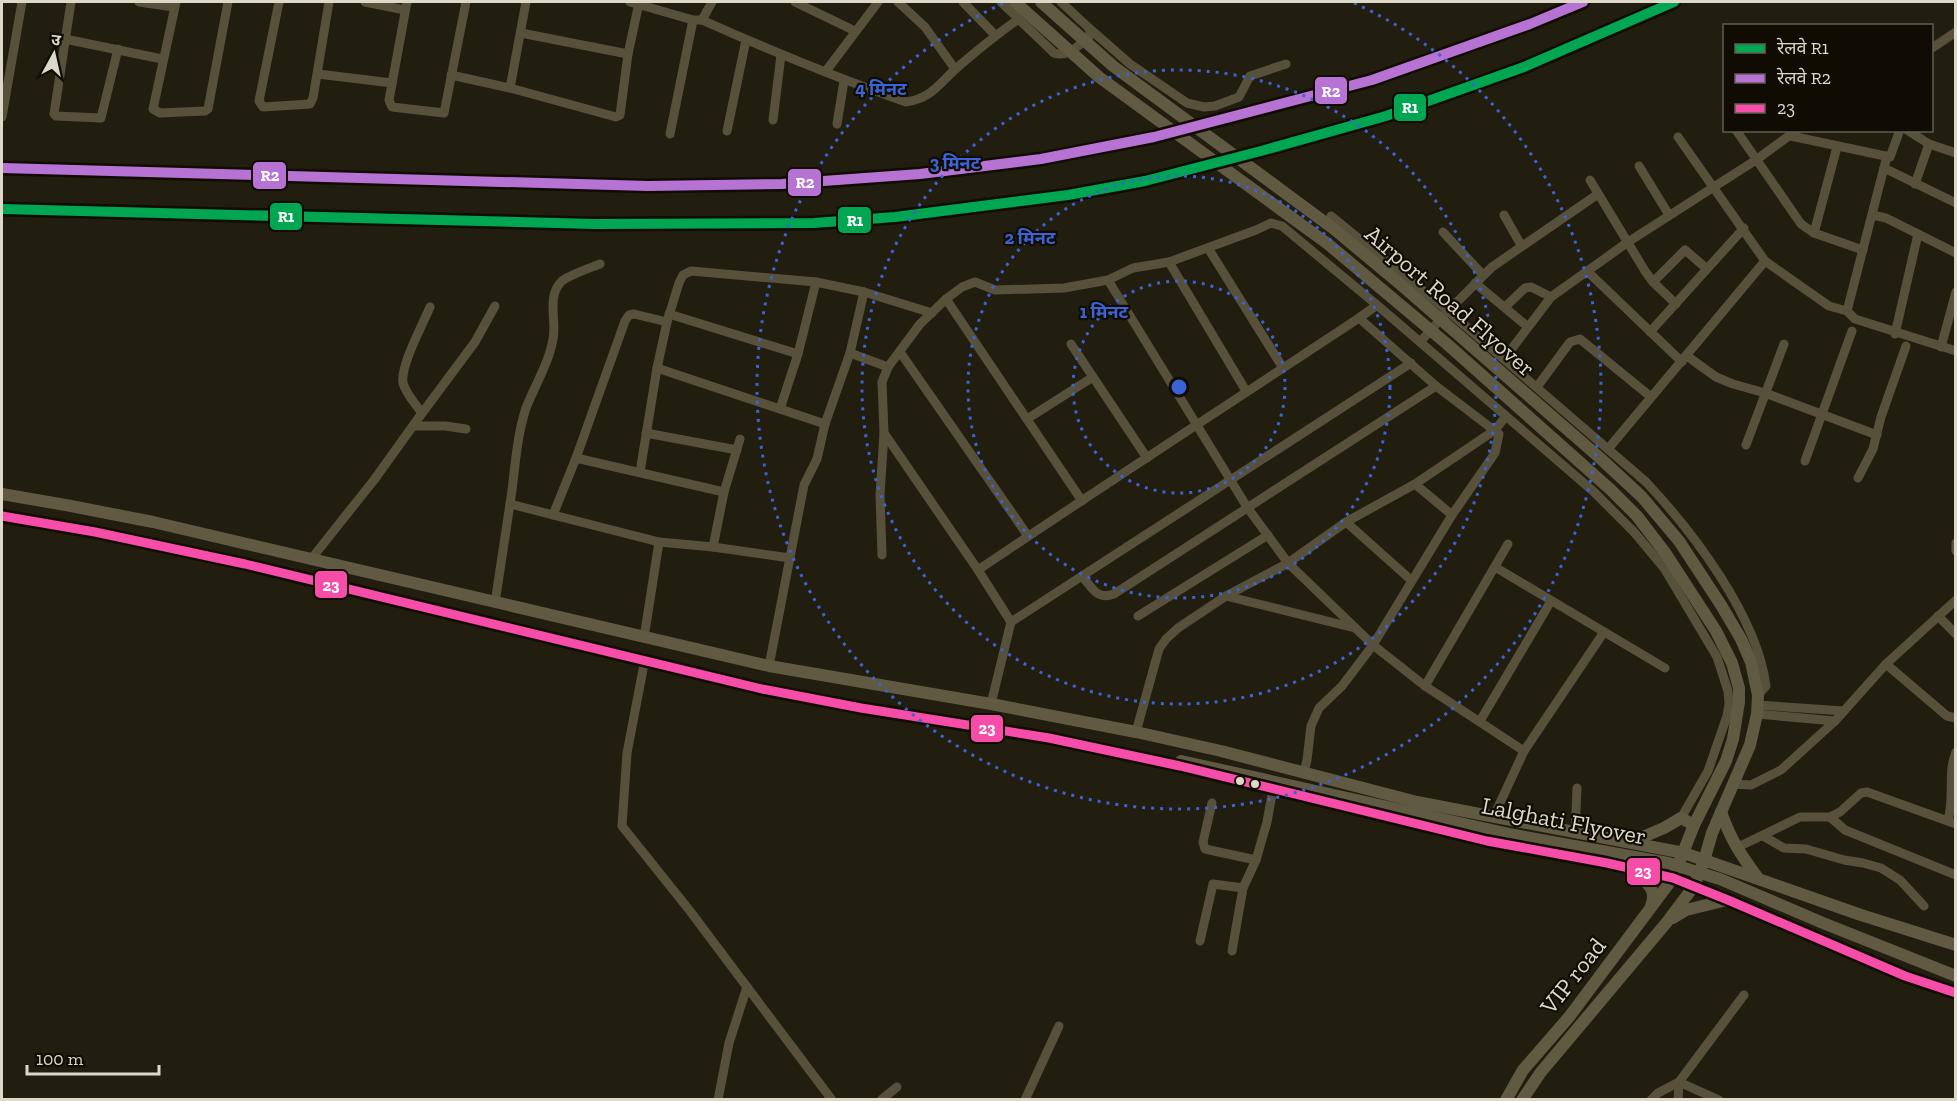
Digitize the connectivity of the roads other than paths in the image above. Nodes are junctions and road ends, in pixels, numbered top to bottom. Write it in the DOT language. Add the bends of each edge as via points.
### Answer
graph roads {
  1 [pos="22,2"];
  2 [pos="71,2"];
  3 [pos="139,2"];
  4 [pos="228,2"];
  5 [pos="279,2"];
  6 [pos="329,2"];
  7 [pos="365,2"];
  8 [pos="466,2"];
  9 [pos="526,2"];
  10 [pos="635,2"];
  11 [pos="712,2"];
  12 [pos="795,2"];
  13 [pos="878,2"];
  14 [pos="898,2"];
  15 [pos="963,2"];
  16 [pos="1001,2"];
  17 [pos="1015,2"];
  18 [pos="1041,2"];
  19 [pos="1061,2"];
  20 [pos="175,4"];
  21 [pos="814,5"];
  22 [pos="406,6"];
  23 [pos="1019,19"];
  24 [pos="698,20"];
  25 [pos="1089,29"];
  26 [pos="855,31"];
  27 [pos="1956,32"];
  28 [pos="521,33"];
  29 [pos="995,35"];
  30 [pos="65,39"];
  31 [pos="746,40"];
  32 [pos="1933,47"];
  33 [pos="118,49"];
  34 [pos="628,54"];
  35 [pos="781,55"];
  36 [pos="162,59"];
  37 [pos="1286,64"];
  38 [pos="955,69"];
  39 [pos="826,71"];
  40 [pos="318,74"];
  41 [pos="451,75"];
  42 [pos="844,81"];
  43 [pos="392,82"];
  44 [pos="510,88"];
  45 [pos="2,117"];
  46 [pos="773,120"];
  47 [pos="837,124"];
  48 [pos="727,131"];
  49 [pos="1737,132"];
  50 [pos="1794,132"];
  51 [pos="1899,132"];
  52 [pos="1910,132"];
  53 [pos="670,134"];
  54 [pos="1678,137"];
  55 [pos="1929,144"];
  56 [pos="1837,147"];
  57 [pos="1956,153"];
  58 [pos="1887,156"];
  59 [pos="1756,160"];
  60 [pos="1639,165"];
  61 [pos="1884,168"];
  62 [pos="1590,180"];
  63 [pos="1915,184"];
  64 [pos="1715,186"];
  65 [pos="1598,194"];
  66 [pos="1956,203"];
  67 [pos="1669,215"];
  68 [pos="1872,215"];
  69 [pos="1331,216"];
  70 [pos="1504,216"];
  71 [pos="1744,228"];
  72 [pos="1443,232"];
  73 [pos="1814,233"];
  74 [pos="1918,234"];
  75 [pos="1628,242"];
  76 [pos="1521,245"];
  77 [pos="1208,248"];
  78 [pos="1863,250"];
  79 [pos="1956,253"];
  80 [pos="1765,261"];
  81 [pos="1169,262"];
  82 [pos="600,264"];
  83 [pos="1706,268"];
  84 [pos="1587,271"];
  85 [pos="1483,275"];
  86 [pos="1108,280"];
  87 [pos="816,282"];
  88 [pos="1653,282"];
  89 [pos="1475,283"];
  90 [pos="864,292"];
  91 [pos="1956,292"];
  92 [pos="1551,297"];
  93 [pos="946,298"];
  94 [pos="1676,304"];
  95 [pos="1377,305"];
  96 [pos="495,306"];
  97 [pos="430,307"];
  98 [pos="1505,308"];
  99 [pos="1448,311"];
  100 [pos="1847,311"];
  101 [pos="932,313"];
  102 [pos="668,318"];
  103 [pos="1359,318"];
  104 [pos="1528,327"];
  105 [pos="1852,331"];
  106 [pos="1650,332"];
  107 [pos="1896,334"];
  108 [pos="1420,342"];
  109 [pos="1071,344"];
  110 [pos="1784,344"];
  111 [pos="1906,346"];
  112 [pos="1941,347"];
  113 [pos="1956,351"];
  114 [pos="900,352"];
  115 [pos="850,353"];
  116 [pos="798,354"];
  117 [pos="1504,359"];
  118 [pos="1685,359"];
  119 [pos="1411,363"];
  120 [pos="888,367"];
  121 [pos="1283,368"];
  122 [pos="657,369"];
  123 [pos="1093,377"];
  124 [pos="1436,386"];
  125 [pos="1537,387"];
  126 [pos="1246,391"];
  127 [pos="1765,393"];
  128 [pos="1651,397"];
  129 [pos="780,409"];
  130 [pos="1821,415"];
  131 [pos="420,416"];
  132 [pos="1506,416"];
  133 [pos="1027,419"];
  134 [pos="825,424"];
  135 [pos="1196,424"];
  136 [pos="413,426"];
  137 [pos="466,429"];
  138 [pos="1495,430"];
  139 [pos="646,433"];
  140 [pos="884,433"];
  141 [pos="1877,435"];
  142 [pos="740,439"];
  143 [pos="1746,446"];
  144 [pos="1608,449"];
  145 [pos="737,450"];
  146 [pos="576,458"];
  147 [pos="1147,458"];
  148 [pos="1805,460"];
  149 [pos="640,472"];
  150 [pos="1230,478"];
  151 [pos="1858,478"];
  152 [pos="1414,484"];
  153 [pos="724,492"];
  154 [pos="2,494"];
  155 [pos="1082,501"];
  156 [pos="510,504"];
  157 [pos="1247,507"];
  158 [pos="553,515"];
  159 [pos="1452,515"];
  160 [pos="2,516"];
  161 [pos="1346,522"];
  162 [pos="1028,536"];
  163 [pos="1268,536"];
  164 [pos="659,542"];
  165 [pos="1956,543"];
  166 [pos="1508,544"];
  167 [pos="713,547"];
  168 [pos="1956,550"];
  169 [pos="882,555"];
  170 [pos="312,558"];
  171 [pos="790,558"];
  172 [pos="1667,561"];
  173 [pos="1288,563"];
  174 [pos="1495,567"];
  175 [pos="978,570"];
  176 [pos="1082,576"];
  177 [pos="1411,580"];
  178 [pos="1226,596"];
  179 [pos="1551,601"];
  180 [pos="1955,602"];
  181 [pos="495,603"];
  182 [pos="1138,616"];
  183 [pos="1938,616"];
  184 [pos="1011,622"];
  185 [pos="1356,628"];
  186 [pos="1604,632"];
  187 [pos="1956,634"];
  188 [pos="644,638"];
  189 [pos="1373,645"];
  190 [pos="645,659"];
  191 [pos="1886,664"];
  192 [pos="769,666"];
  193 [pos="1665,668"];
  194 [pos="1425,686"];
  195 [pos="991,704"];
  196 [pos="1758,705"];
  197 [pos="1844,711"];
  198 [pos="1956,718"];
  199 [pos="1480,721"];
  200 [pos="1835,721"];
  201 [pos="1136,732"];
  202 [pos="1524,751"];
  203 [pos="1956,752"];
  204 [pos="1149,759"];
  205 [pos="1304,772"];
  206 [pos="1734,784"];
  207 [pos="1577,788"];
  208 [pos="1273,789"];
  209 [pos="1212,803"];
  210 [pos="1721,812"];
  211 [pos="1830,817"];
  212 [pos="1493,818"];
  213 [pos="1681,818"];
  214 [pos="1953,822"];
  215 [pos="1694,825"];
  216 [pos="1575,833"];
  217 [pos="1762,836"];
  218 [pos="1629,842"];
  219 [pos="1736,848"];
  220 [pos="1684,853"];
  221 [pos="1256,860"];
  222 [pos="1704,861"];
  223 [pos="1607,863"];
  224 [pos="1956,875"];
  225 [pos="1672,878"];
  226 [pos="1758,878"];
  227 [pos="1694,886"];
  228 [pos="1243,888"];
  229 [pos="1728,900"];
  230 [pos="1924,906"];
  231 [pos="1667,922"];
  232 [pos="1632,934"];
  233 [pos="1200,941"];
  234 [pos="1956,945"];
  235 [pos="1232,951"];
  236 [pos="1956,976"];
  237 [pos="747,987"];
  238 [pos="1956,993"];
  239 [pos="1744,995"];
  240 [pos="1059,1026"];
  241 [pos="1679,1082"];
  242 [pos="897,1087"];
  243 [pos="718,1100"];
  244 [pos="832,1100"];
  245 [pos="881,1100"];
  246 [pos="1025,1100"];
  247 [pos="1506,1100"];
  248 [pos="1522,1100"];
  249 [pos="1651,1100"];
  250 [pos="1678,1100"];
  251 [pos="1719,1100"];
  1 -- 45 [label="street"];
  2 -- 30 [label="street"];
  3 -- 20 [label="street"];
  4 -- 36 [label="street" via="208,109 160,113 153,109"];
  5 -- 40 [label="street" via="259,101 263,107 310,104"];
  6 -- 40 [label="street"];
  7 -- 22 [label="street"];
  8 -- 41 [label="street"];
  9 -- 28 [label="street"];
  10 -- 24 [label="street"];
  10 -- 34 [label="street"];
  11 -- 24 [label="street"];
  12 -- 21 [label="street"];
  13 -- 26 [label="street"];
  14 -- 38 [label="street" via="925,27"];
  15 -- 29 [label="street"];
  16 -- 23 [label="street"];
  17 -- 172 [label="main road, Airport Road Flyover, bridge" via="1099,77 1314,234 1439,337 1611,490 1636,516"];
  18 -- 196 [label="main road, Airport Road Flyover, bridge" via="1113,66 1334,229 1642,497 1679,541 1741,639 1751,662"];
  19 -- 25 [label="street"];
  20 -- 36 [label="street"];
  21 -- 26 [label="street"];
  22 -- 43 [label="street"];
  23 -- 25 [label="street" via="1059,55 1089,37"];
  23 -- 29 [label="street"];
  24 -- 31 [label="street"];
  24 -- 53 [label="street"];
  25 -- 37 [label="street" via="1130,64 1194,105 1215,106 1239,97 1250,76"];
  26 -- 39 [label="street"];
  27 -- 32 [label="street"];
  28 -- 34 [label="street"];
  28 -- 44 [label="street"];
  29 -- 38 [label="street"];
  30 -- 33 [label="street"];
  30 -- 33 [label="street" via="56,116 101,118"];
  31 -- 35 [label="street"];
  31 -- 48 [label="street"];
  33 -- 36 [label="street"];
  34 -- 44 [label="street" via="620,115 616,117"];
  35 -- 39 [label="street"];
  35 -- 46 [label="street"];
  38 -- 42 [label="street" via="936,90 906,102"];
  39 -- 42 [label="street"];
  40 -- 43 [label="street"];
  41 -- 43 [label="street" via="444,113 392,107"];
  41 -- 44 [label="street"];
  42 -- 47 [label="street"];
  49 -- 59 [label="street"];
  50 -- 56 [label="street"];
  50 -- 59 [label="street"];
  51 -- 58 [label="street" via="1890,157"];
  52 -- 55 [label="street"];
  54 -- 64 [label="street"];
  55 -- 57 [label="street"];
  55 -- 63 [label="street"];
  56 -- 58 [label="street"];
  56 -- 73 [label="street"];
  58 -- 61 [label="street"];
  59 -- 64 [label="street"];
  59 -- 73 [label="street" via="1801,224"];
  60 -- 67 [label="street"];
  61 -- 63 [label="street"];
  61 -- 68 [label="street"];
  62 -- 65 [label="street"];
  63 -- 66 [label="street"];
  64 -- 67 [label="street"];
  64 -- 71 [label="street"];
  65 -- 75 [label="street"];
  65 -- 76 [label="street"];
  67 -- 75 [label="street"];
  68 -- 74 [label="street"];
  68 -- 78 [label="street"];
  69 -- 99 [label="street"];
  70 -- 76 [label="street"];
  71 -- 80 [label="street"];
  71 -- 83 [label="street"];
  72 -- 85 [label="street"];
  73 -- 78 [label="street"];
  74 -- 79 [label="street"];
  74 -- 107 [label="street"];
  75 -- 84 [label="street"];
  75 -- 88 [label="street"];
  76 -- 85 [label="street"];
  77 -- 81 [label="street"];
  77 -- 95 [label="street" via="1270,223 1282,226"];
  77 -- 121 [label="street"];
  78 -- 100 [label="street"];
  80 -- 100 [label="street" via="1829,306"];
  80 -- 118 [label="street"];
  81 -- 86 [label="street" via="1133,268"];
  81 -- 126 [label="street"];
  82 -- 156 [label="street" via="562,280 557,288 552,313 554,338 522,424"];
  83 -- 88 [label="street" via="1686,250"];
  83 -- 94 [label="street"];
  84 -- 92 [label="street"];
  84 -- 106 [label="street"];
  85 -- 89 [label="street"];
  86 -- 93 [label="street" via="1064,288 995,290 975,282"];
  86 -- 135 [label="street"];
  87 -- 90 [label="street"];
  87 -- 102 [label="street" via="691,271 679,283"];
  87 -- 116 [label="street"];
  88 -- 94 [label="street"];
  89 -- 98 [label="street"];
  89 -- 99 [label="street"];
  90 -- 101 [label="street"];
  90 -- 115 [label="street"];
  91 -- 112 [label="street"];
  92 -- 98 [label="street" via="1525,288"];
  92 -- 104 [label="street"];
  93 -- 101 [label="street"];
  93 -- 133 [label="street"];
  94 -- 106 [label="street"];
  95 -- 103 [label="street"];
  95 -- 108 [label="street"];
  96 -- 131 [label="street" via="475,342"];
  97 -- 131 [label="street" via="411,349 403,382"];
  98 -- 104 [label="street"];
  99 -- 108 [label="street"];
  99 -- 117 [label="street"];
  100 -- 107 [label="street" via="1855,320"];
  101 -- 114 [label="street"];
  102 -- 116 [label="street"];
  102 -- 122 [label="street"];
  102 -- 146 [label="street" via="634,314 625,321"];
  103 -- 119 [label="street"];
  103 -- 121 [label="street"];
  104 -- 117 [label="street"];
  105 -- 130 [label="street"];
  106 -- 118 [label="street"];
  107 -- 112 [label="street"];
  108 -- 132 [label="street"];
  109 -- 123 [label="street"];
  110 -- 127 [label="street"];
  111 -- 141 [label="street"];
  112 -- 113 [label="street"];
  114 -- 120 [label="street"];
  114 -- 162 [label="street"];
  115 -- 120 [label="street"];
  115 -- 134 [label="street"];
  116 -- 129 [label="street"];
  117 -- 125 [label="street"];
  118 -- 127 [label="street" via="1716,377"];
  118 -- 128 [label="street"];
  119 -- 124 [label="street"];
  119 -- 150 [label="street"];
  120 -- 140 [label="street" via="882,382"];
  121 -- 126 [label="street"];
  122 -- 129 [label="street"];
  122 -- 139 [label="street"];
  123 -- 133 [label="street"];
  123 -- 147 [label="street"];
  124 -- 138 [label="street"];
  124 -- 157 [label="street"];
  125 -- 128 [label="street" via="1570,342 1580,339"];
  125 -- 144 [label="street"];
  126 -- 135 [label="street"];
  127 -- 130 [label="street"];
  127 -- 143 [label="street"];
  128 -- 144 [label="street"];
  129 -- 134 [label="street"];
  130 -- 141 [label="street"];
  130 -- 148 [label="street"];
  131 -- 136 [label="street"];
  132 -- 138 [label="street"];
  132 -- 172 [label="street"];
  133 -- 155 [label="street"];
  134 -- 171 [label="street" via="817,459 804,485"];
  135 -- 147 [label="street"];
  135 -- 150 [label="street"];
  136 -- 137 [label="street"];
  136 -- 170 [label="street"];
  138 -- 152 [label="street"];
  138 -- 159 [label="street" via="1499,434 1495,453"];
  139 -- 145 [label="street"];
  139 -- 149 [label="street"];
  140 -- 169 [label="street"];
  140 -- 175 [label="street"];
  141 -- 151 [label="street"];
  142 -- 145 [label="street"];
  144 -- 196 [label="street" via="1673,511 1702,549 1745,621 1760,656 1766,686"];
  145 -- 153 [label="street"];
  146 -- 149 [label="street"];
  146 -- 158 [label="street"];
  147 -- 155 [label="street"];
  149 -- 153 [label="street"];
  150 -- 157 [label="street"];
  150 -- 176 [label="street"];
  152 -- 159 [label="street"];
  152 -- 161 [label="street"];
  153 -- 167 [label="street"];
  154 -- 170 [label="main road" via="153,522"];
  155 -- 162 [label="street"];
  156 -- 158 [label="street"];
  156 -- 181 [label="street"];
  157 -- 163 [label="street"];
  157 -- 176 [label="street" via="1114,594 1098,595"];
  158 -- 164 [label="street"];
  159 -- 177 [label="street"];
  160 -- 190 [label="main road" via="244,564"];
  161 -- 173 [label="street"];
  161 -- 177 [label="street"];
  162 -- 175 [label="street"];
  163 -- 173 [label="street"];
  163 -- 182 [label="street"];
  164 -- 167 [label="street"];
  164 -- 188 [label="street"];
  165 -- 168 [label="street"];
  166 -- 174 [label="street"];
  167 -- 171 [label="street"];
  170 -- 181 [label="main road"];
  171 -- 192 [label="street"];
  172 -- 213 [label="street" via="1716,657 1729,704 1708,771"];
  172 -- 215 [label="main road, Airport Road Flyover" via="1724,646 1739,688 1733,740"];
  173 -- 178 [label="street"];
  173 -- 185 [label="street"];
  174 -- 179 [label="street"];
  174 -- 194 [label="street"];
  175 -- 184 [label="street"];
  176 -- 184 [label="street"];
  177 -- 189 [label="street"];
  178 -- 185 [label="street"];
  178 -- 201 [label="street" via="1166,639 1154,664"];
  179 -- 186 [label="street"];
  179 -- 199 [label="street"];
  180 -- 183 [label="street"];
  181 -- 188 [label="main road"];
  183 -- 187 [label="street"];
  183 -- 191 [label="street"];
  184 -- 195 [label="street"];
  185 -- 189 [label="street"];
  186 -- 193 [label="street"];
  186 -- 202 [label="street"];
  188 -- 192 [label="main road"];
  189 -- 194 [label="street"];
  189 -- 205 [label="street" via="1342,686 1319,708 1311,726"];
  190 -- 204 [label="main road" via="789,695 1013,731"];
  190 -- 237 [label="street" via="627,753 622,826"];
  191 -- 197 [label="street"];
  191 -- 198 [label="street" via="1947,716"];
  192 -- 195 [label="main road"];
  194 -- 199 [label="street"];
  195 -- 201 [label="main road"];
  196 -- 197 [label="street"];
  196 -- 200 [label="street"];
  196 -- 206 [label="main road, VIP road" via="1750,745"];
  197 -- 200 [label="street"];
  199 -- 202 [label="street"];
  200 -- 206 [label="street" via="1781,770 1751,784"];
  201 -- 205 [label="main road"];
  202 -- 212 [label="street"];
  203 -- 214 [label="street" via="1951,766"];
  204 -- 208 [label="main road"];
  204 -- 236 [label="main road, Lalghati Flyover, bridge" via="1167,758 1514,835 1668,863 1720,879"];
  205 -- 212 [label="main road"];
  206 -- 210 [label="main road, VIP road"];
  207 -- 216 [label="street"];
  208 -- 221 [label="street"];
  208 -- 223 [label="main road" via="1487,841"];
  209 -- 221 [label="street" via="1204,849"];
  210 -- 219 [label="main road"];
  210 -- 222 [label="main road, VIP road"];
  211 -- 214 [label="street" via="1867,792"];
  211 -- 217 [label="street" via="1800,817"];
  211 -- 224 [label="street" via="1845,830"];
  212 -- 216 [label="main road"];
  213 -- 215 [label="main road"];
  213 -- 218 [label="main road"];
  215 -- 220 [label="main road, VIP road"];
  216 -- 218 [label="main road"];
  217 -- 219 [label="street"];
  217 -- 230 [label="street" via="1784,849 1806,849 1881,868 1900,880"];
  218 -- 220 [label="main road"];
  219 -- 226 [label="main road"];
  220 -- 222 [label="main road"];
  220 -- 225 [label="main road, VIP road"];
  221 -- 228 [label="street"];
  222 -- 226 [label="main road"];
  222 -- 227 [label="main road, VIP road"];
  223 -- 225 [label="main road"];
  223 -- 232 [label="main road" via="1645,881 1652,891 1653,903"];
  225 -- 227 [label="main road"];
  225 -- 232 [label="main road, VIP road"];
  226 -- 234 [label="main road"];
  227 -- 229 [label="main road"];
  227 -- 231 [label="main road, VIP road"];
  228 -- 233 [label="street" via="1213,884"];
  228 -- 235 [label="street"];
  229 -- 231 [label="main road" via="1686,910"];
  229 -- 238 [label="main road" via="1905,976"];
  231 -- 248 [label="main road, VIP road" via="1540,1072"];
  232 -- 247 [label="main road, VIP road" via="1523,1070"];
  237 -- 243 [label="street" via="729,1043"];
  237 -- 244 [label="street"];
  239 -- 241 [label="street"];
  240 -- 246 [label="street"];
  241 -- 249 [label="street"];
  241 -- 250 [label="street"];
  241 -- 251 [label="street"];
  242 -- 245 [label="street"];
}
